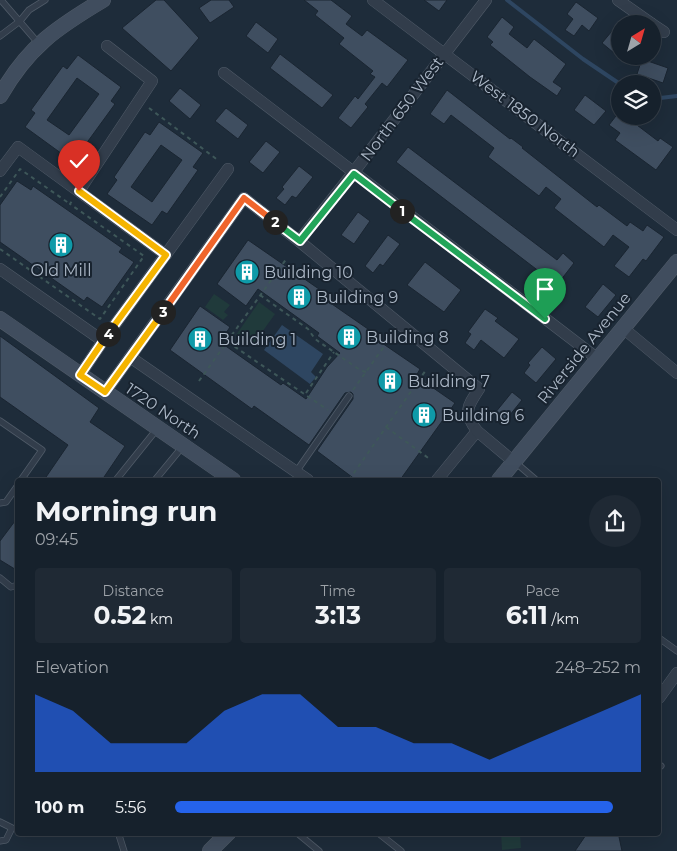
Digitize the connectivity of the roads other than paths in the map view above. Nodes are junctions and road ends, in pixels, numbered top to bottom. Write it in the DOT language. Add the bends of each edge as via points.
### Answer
graph roads {
  1 [pos="1,0"];
  2 [pos="45,0"];
  3 [pos="104,0"];
  4 [pos="373,0"];
  5 [pos="486,0"];
  6 [pos="618,0"];
  7 [pos="639,15"];
  8 [pos="20,22"];
  9 [pos="661,30"];
  10 [pos="664,32"];
  11 [pos="0,36"];
  12 [pos="39,44"];
  13 [pos="107,46"];
  14 [pos="444,53"];
  15 [pos="224,73"];
  16 [pos="0,96"];
  17 [pos="228,169"];
  18 [pos="0,171"];
  19 [pos="354,174"];
  20 [pos="79,191"];
  21 [pos="677,230"];
  22 [pos="300,241"];
  23 [pos="166,255"];
  24 [pos="677,262"];
  25 [pos="0,269"];
  26 [pos="0,319"];
  27 [pos="623,328"];
  28 [pos="103,341"];
  29 [pos="130,357"];
  30 [pos="598,359"];
  31 [pos="677,373"];
  32 [pos="80,375"];
  33 [pos="105,392"];
  34 [pos="349,396"];
  35 [pos="0,421"];
  36 [pos="157,428"];
  37 [pos="477,431"];
  38 [pos="183,446"];
  39 [pos="514,462"];
  40 [pos="296,472"];
  41 [pos="22,478"];
  42 [pos="118,478"];
  43 [pos="157,478"];
  44 [pos="230,478"];
  45 [pos="305,478"];
  46 [pos="439,478"];
  47 [pos="501,478"];
  48 [pos="534,478"];
  49 [pos="15,489"];
  50 [pos="0,503"];
  51 [pos="0,578"];
  52 [pos="15,586"];
  53 [pos="661,639"];
  54 [pos="677,651"];
  55 [pos="677,673"];
  56 [pos="661,695"];
  57 [pos="0,822"];
  58 [pos="119,836"];
  59 [pos="225,836"];
  60 [pos="301,836"];
  61 [pos="382,836"];
  62 [pos="0,842"];
  63 [pos="124,851"];
  64 [pos="210,851"];
  65 [pos="319,851"];
  66 [pos="401,851"];
  1 -- 8 [label="lane"];
  2 -- 8 [label="lane" via="29,10"];
  3 -- 12 [label="street"];
  4 -- 14 [label="street, West 1850 North"];
  5 -- 14 [label="street, North 650 West"];
  6 -- 7 [label="street"];
  8 -- 11 [label="lane"];
  8 -- 12 [label="lane"];
  9 -- 10 [label="street"];
  12 -- 16 [label="street" via="11,77"];
  13 -- 20 [label="street" via="152,82"];
  14 -- 19 [label="street, North 650 West"];
  14 -- 21 [label="street, West 1850 North"];
  15 -- 19 [label="street"];
  17 -- 23 [label="street"];
  18 -- 20 [label="street" via="18,147"];
  19 -- 22 [label="street, North 650 West"];
  19 -- 30 [label="street"];
  20 -- 23 [label="street"];
  22 -- 29 [label="street" via="244,198"];
  22 -- 37 [label="street" via="479,389 468,411 469,420"];
  23 -- 28 [label="street"];
  24 -- 27 [label="street, Riverside Avenue"];
  25 -- 28 [label="street"];
  26 -- 32 [label="street, 1720 North"];
  27 -- 30 [label="street, Riverside Avenue"];
  27 -- 31 [label="street"];
  28 -- 32 [label="street"];
  29 -- 33 [label="street"];
  29 -- 40 [label="street"];
  30 -- 39 [label="street, Riverside Avenue"];
  32 -- 33 [label="street, 1720 North"];
  33 -- 36 [label="street, 1720 North"];
  34 -- 40 [label="lane"];
  35 -- 41 [label="lane" via="42,450"];
  36 -- 38 [label="street, 1720 North"];
  36 -- 42 [label="lane"];
  37 -- 39 [label="street"];
  37 -- 46 [label="street"];
  38 -- 43 [label="lane"];
  38 -- 44 [label="street, 1720 North"];
  39 -- 47 [label="street, Riverside Avenue"];
  39 -- 48 [label="lane"];
  40 -- 45 [label="street"];
  49 -- 50 [label="lane" via="6,502"];
  51 -- 52 [label="lane" via="11,587"];
  53 -- 54 [label="lane"];
  55 -- 56 [label="street"];
  57 -- 62 [label="lane" via="12,828 6,840"];
  58 -- 63 [label="lane"];
  59 -- 64 [label="street"];
  60 -- 65 [label="lane"];
  61 -- 66 [label="lane"];
}
